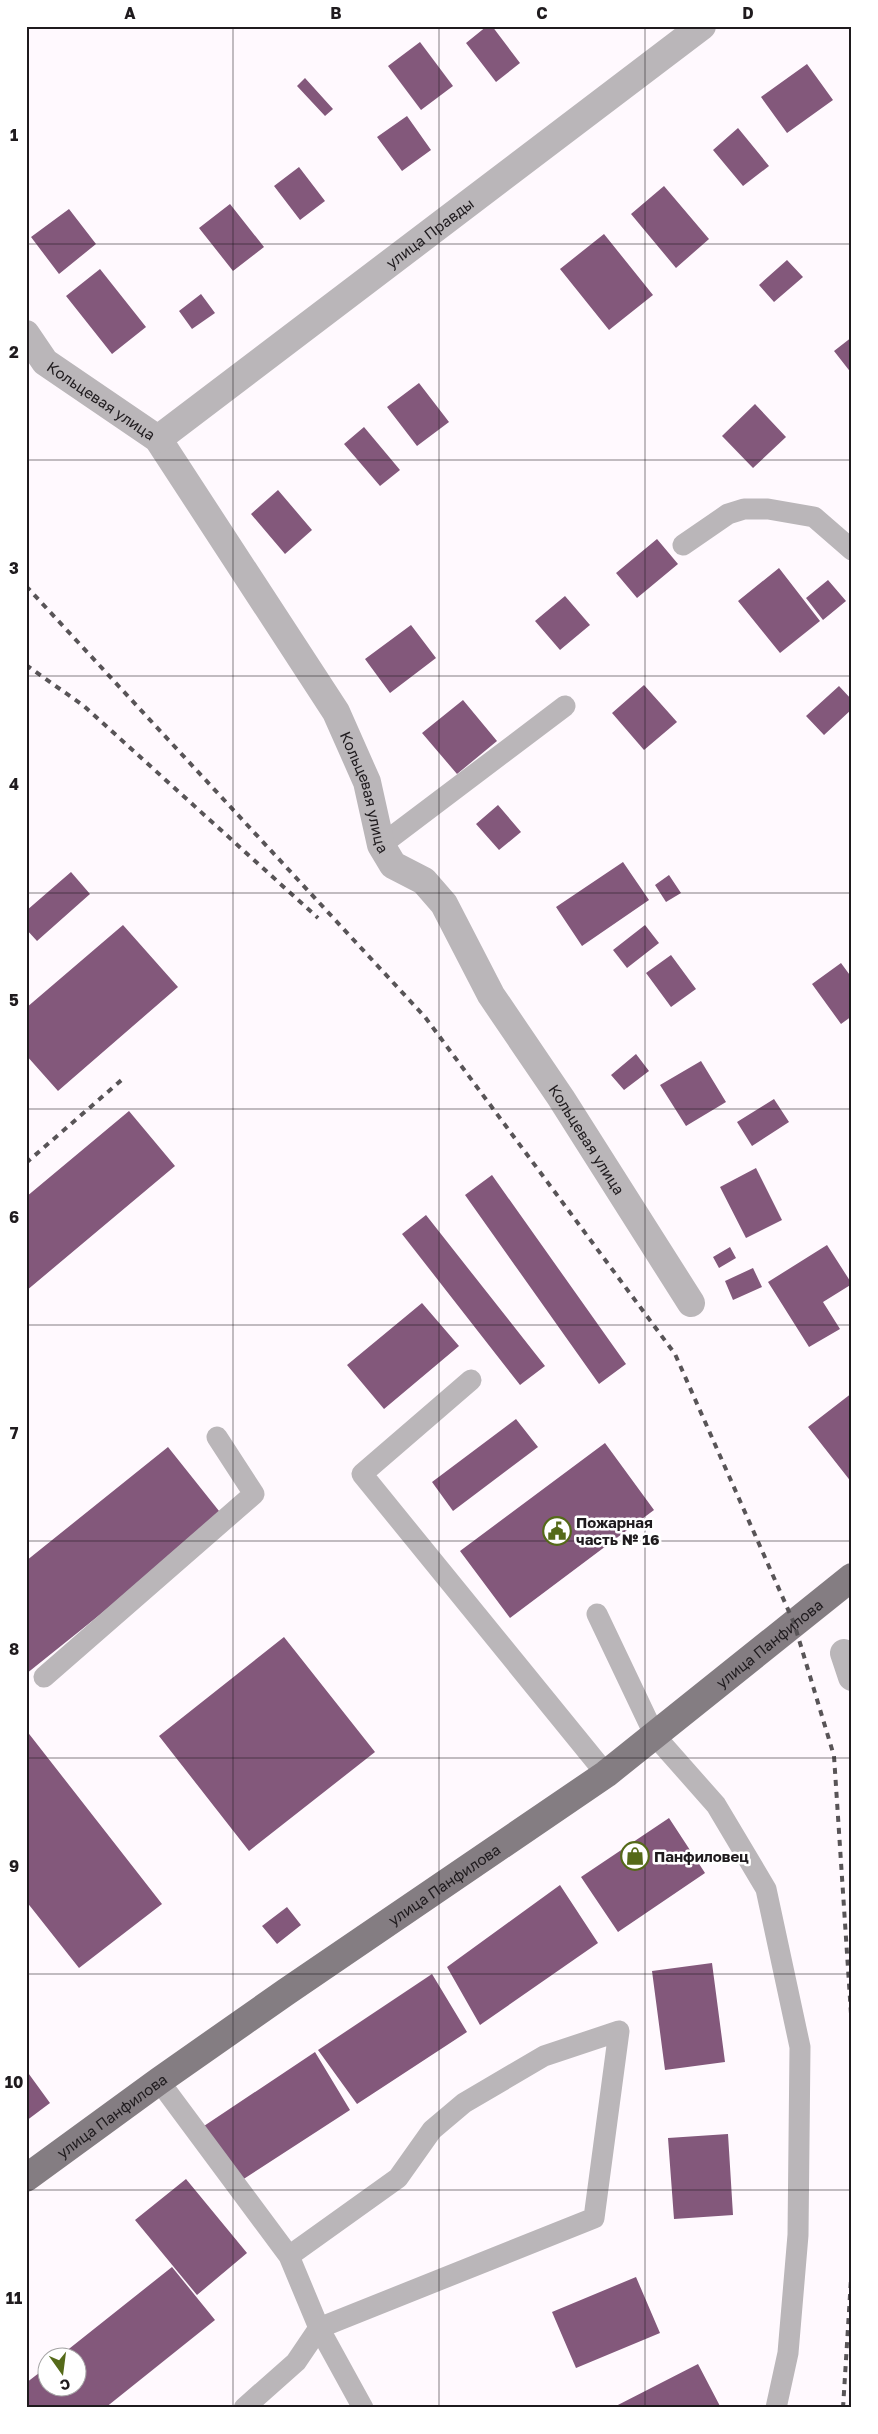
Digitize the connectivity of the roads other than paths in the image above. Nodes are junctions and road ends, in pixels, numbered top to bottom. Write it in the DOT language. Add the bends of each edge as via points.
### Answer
graph roads {
  1 [pos="702,26"];
  2 [pos="26,334"];
  3 [pos="158,439"];
  4 [pos="683,545"];
  5 [pos="852,550"];
  6 [pos="566,706"];
  7 [pos="381,845"];
  8 [pos="691,1303"];
  9 [pos="470,1380"];
  10 [pos="217,1437"];
  11 [pos="852,1577"];
  12 [pos="597,1614"];
  13 [pos="44,1677"];
  14 [pos="654,1736"];
  15 [pos="606,1774"];
  16 [pos="159,2081"];
  17 [pos="26,2178"];
  18 [pos="289,2256"];
  19 [pos="319,2328"];
  20 [pos="244,2408"];
  21 [pos="363,2408"];
  22 [pos="776,2408"];
  1 -- 3 [label="street, улица Правды"];
  2 -- 3 [label="street, Кольцевая улица" via="45,362"];
  3 -- 7 [label="street, Кольцевая улица" via="336,712 367,782"];
  4 -- 5 [label="lane" via="728,514 744,509 768,509 814,517"];
  6 -- 7 [label="lane"];
  7 -- 8 [label="street, Кольцевая улица" via="393,866 424,881 444,904 491,995 561,1098"];
  9 -- 15 [label="lane" via="362,1474"];
  10 -- 13 [label="lane" via="254,1494"];
  11 -- 14 [label="main road, улица Панфилова"];
  12 -- 14 [label="lane"];
  14 -- 15 [label="main road, улица Панфилова"];
  14 -- 22 [label="lane" via="716,1805 766,1889 800,2046 798,2235 788,2353"];
  15 -- 16 [label="main road, улица Панфилова"];
  16 -- 17 [label="main road, улица Панфилова"];
  16 -- 18 [label="lane"];
  18 -- 19 [label="lane"];
  18 -- 19 [label="lane" via="398,2178 432,2130 464,2103 544,2056 619,2031 594,2218"];
  19 -- 20 [label="lane" via="296,2362"];
  19 -- 21 [label="lane"];
}
